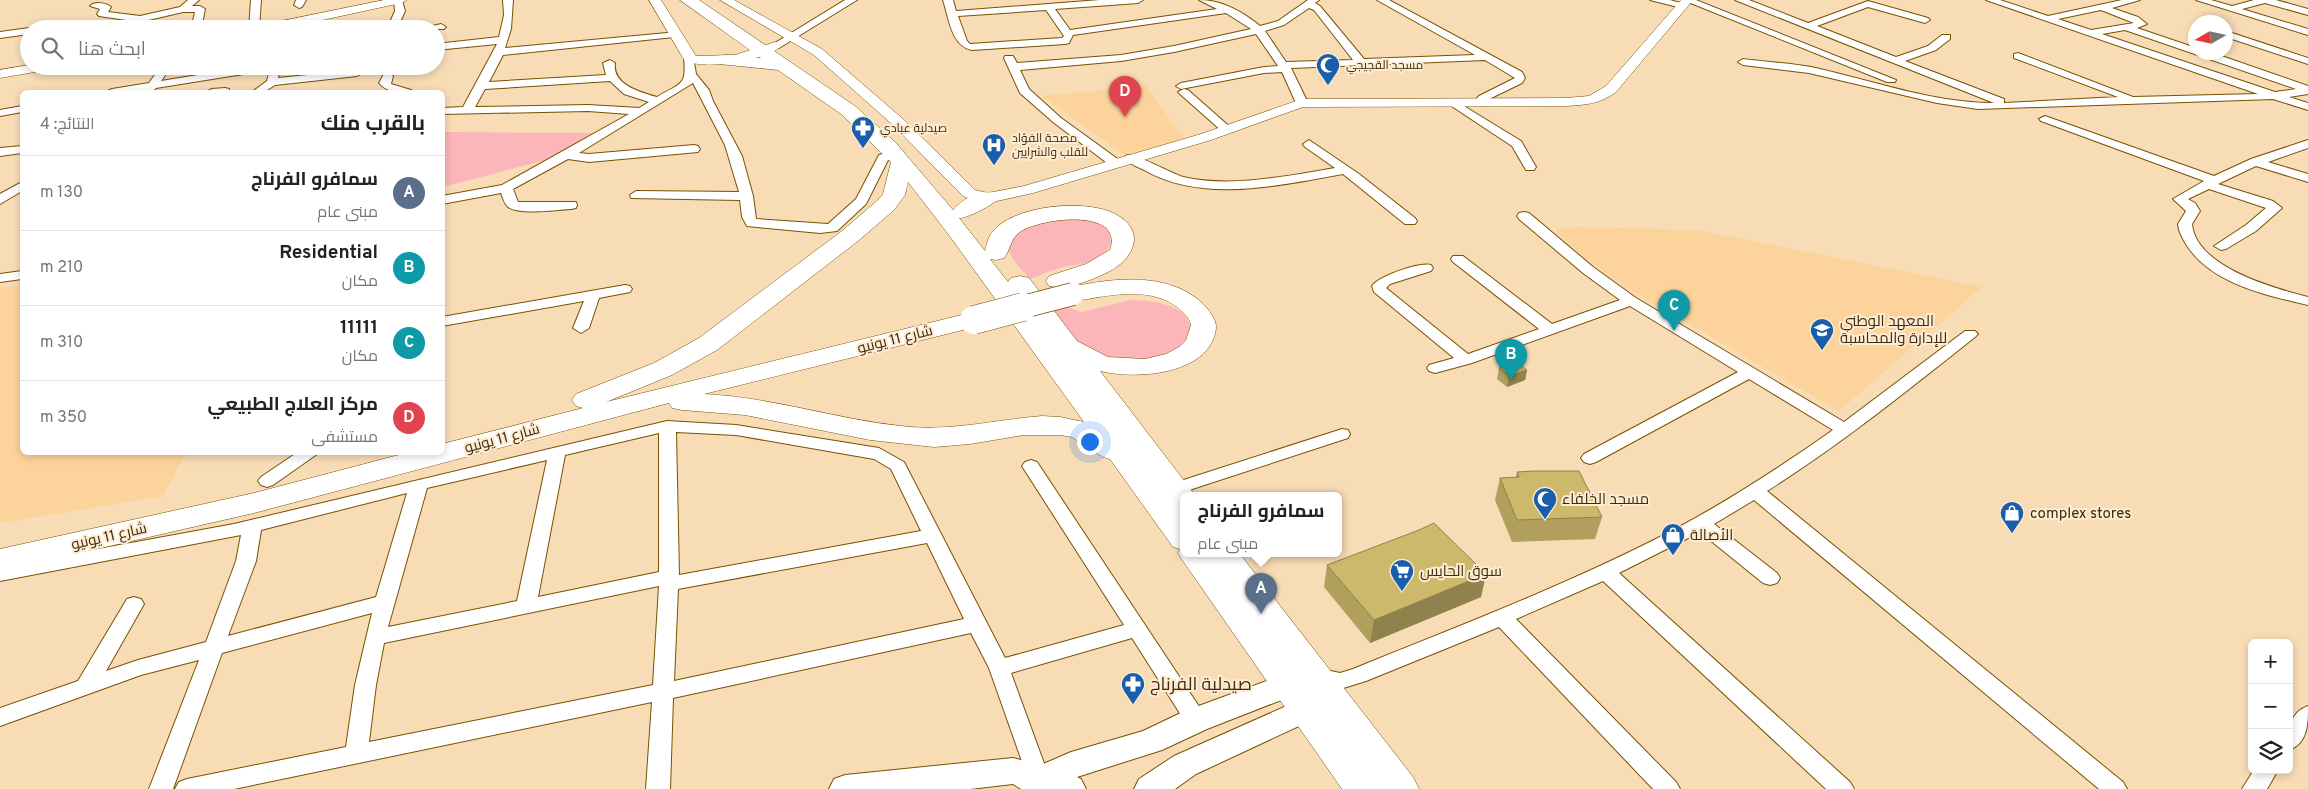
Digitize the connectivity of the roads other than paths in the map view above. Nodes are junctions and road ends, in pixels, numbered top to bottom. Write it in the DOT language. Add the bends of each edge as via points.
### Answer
graph roads {
  1 [pos="194,0"];
  2 [pos="256,0"];
  3 [pos="400,0"];
  4 [pos="508,0"];
  5 [pos="656,0"];
  6 [pos="688,0"];
  7 [pos="704,0"];
  8 [pos="726,0"];
  9 [pos="852,0"];
  10 [pos="948,0"];
  11 [pos="1138,0"];
  12 [pos="1204,0"];
  13 [pos="1382,0"];
  14 [pos="1655,0"];
  15 [pos="1740,0"];
  16 [pos="1991,0"];
  17 [pos="2088,0"];
  18 [pos="2135,0"];
  19 [pos="2201,0"];
  20 [pos="1311,2"];
  21 [pos="1686,2"];
  22 [pos="1048,7"];
  23 [pos="2103,7"];
  24 [pos="184,9"];
  25 [pos="2232,9"];
  26 [pos="1227,10"];
  27 [pos="1131,12"];
  28 [pos="2308,12"];
  29 [pos="953,14"];
  30 [pos="89,15"];
  31 [pos="2048,18"];
  32 [pos="74,20"];
  33 [pos="199,20"];
  34 [pos="255,20"];
  35 [pos="318,20"];
  36 [pos="396,20"];
  37 [pos="1925,20"];
  38 [pos="2233,24"];
  39 [pos="1809,26"];
  40 [pos="2125,27"];
  41 [pos="1258,30"];
  42 [pos="20,32"];
  43 [pos="2308,32"];
  44 [pos="1068,33"];
  45 [pos="2091,33"];
  46 [pos="674,34"];
  47 [pos="0,35"];
  48 [pos="2233,36"];
  49 [pos="2308,36"];
  50 [pos="1946,37"];
  51 [pos="504,40"];
  52 [pos="776,44"];
  53 [pos="1004,45"];
  54 [pos="445,46"];
  55 [pos="2188,49"];
  56 [pos="498,52"];
  57 [pos="1486,56"];
  58 [pos="2018,56"];
  59 [pos="689,58"];
  60 [pos="721,60"];
  61 [pos="1897,60"];
  62 [pos="2220,60"];
  63 [pos="2308,61"];
  64 [pos="1361,62"];
  65 [pos="1743,62"];
  66 [pos="608,63"];
  67 [pos="1012,67"];
  68 [pos="1284,67"];
  69 [pos="20,71"];
  70 [pos="0,74"];
  71 [pos="691,74"];
  72 [pos="160,75"];
  73 [pos="226,75"];
  74 [pos="274,75"];
  75 [pos="338,75"];
  76 [pos="388,76"];
  77 [pos="613,78"];
  78 [pos="272,82"];
  79 [pos="482,86"];
  80 [pos="149,89"];
  81 [pos="1182,89"];
  82 [pos="1914,89"];
  83 [pos="260,90"];
  84 [pos="400,90"];
  85 [pos="2308,90"];
  86 [pos="2274,96"];
  87 [pos="2135,100"];
  88 [pos="657,101"];
  89 [pos="2000,101"];
  90 [pos="1302,103"];
  91 [pos="1454,103"];
  92 [pos="1485,103"];
  93 [pos="2308,107"];
  94 [pos="20,109"];
  95 [pos="468,109"];
  96 [pos="445,111"];
  97 [pos="641,111"];
  98 [pos="0,112"];
  99 [pos="2045,118"];
  100 [pos="1228,130"];
  101 [pos="1309,144"];
  102 [pos="2308,144"];
  103 [pos="694,149"];
  104 [pos="20,150"];
  105 [pos="0,152"];
  106 [pos="566,155"];
  107 [pos="1131,158"];
  108 [pos="897,159"];
  109 [pos="2255,162"];
  110 [pos="1115,163"];
  111 [pos="1530,167"];
  112 [pos="1346,170"];
  113 [pos="2308,178"];
  114 [pos="2209,182"];
  115 [pos="20,187"];
  116 [pos="506,188"];
  117 [pos="636,195"];
  118 [pos="747,196"];
  119 [pos="988,198"];
  120 [pos="445,199"];
  121 [pos="0,200"];
  122 [pos="571,205"];
  123 [pos="962,212"];
  124 [pos="1524,216"];
  125 [pos="1410,221"];
  126 [pos="2221,246"];
  127 [pos="996,253"];
  128 [pos="1458,259"];
  129 [pos="1426,268"];
  130 [pos="1066,288"];
  131 [pos="625,289"];
  132 [pos="593,295"];
  133 [pos="1631,301"];
  134 [pos="2308,301"];
  135 [pos="445,321"];
  136 [pos="580,328"];
  137 [pos="1549,330"];
  138 [pos="1970,334"];
  139 [pos="1068,346"];
  140 [pos="1466,360"];
  141 [pos="1435,368"];
  142 [pos="1751,372"];
  143 [pos="584,408"];
  144 [pos="667,426"];
  145 [pos="1845,430"];
  146 [pos="1342,434"];
  147 [pos="445,436"];
  148 [pos="445,448"];
  149 [pos="558,452"];
  150 [pos="307,455"];
  151 [pos="368,455"];
  152 [pos="421,455"];
  153 [pos="1124,458"];
  154 [pos="1590,458"];
  155 [pos="1031,466"];
  156 [pos="267,481"];
  157 [pos="419,484"];
  158 [pos="1755,491"];
  159 [pos="1190,492"];
  160 [pos="1179,496"];
  161 [pos="1702,523"];
  162 [pos="252,524"];
  163 [pos="1180,534"];
  164 [pos="934,535"];
  165 [pos="0,543"];
  166 [pos="1198,557"];
  167 [pos="1225,557"];
  168 [pos="0,560"];
  169 [pos="1606,572"];
  170 [pos="0,574"];
  171 [pos="1770,578"];
  172 [pos="669,580"];
  173 [pos="385,602"];
  174 [pos="134,604"];
  175 [pos="526,606"];
  176 [pos="1501,616"];
  177 [pos="976,624"];
  178 [pos="1138,629"];
  179 [pos="377,637"];
  180 [pos="215,648"];
  181 [pos="999,668"];
  182 [pos="84,688"];
  183 [pos="1316,690"];
  184 [pos="665,692"];
  185 [pos="2308,715"];
  186 [pos="0,717"];
  187 [pos="1196,720"];
  188 [pos="2293,736"];
  189 [pos="357,754"];
  190 [pos="2265,774"];
  191 [pos="1045,780"];
  192 [pos="161,789"];
  193 [pos="187,789"];
  194 [pos="658,789"];
  195 [pos="844,789"];
  196 [pos="997,789"];
  197 [pos="1150,789"];
  198 [pos="1364,789"];
  199 [pos="1399,789"];
  200 [pos="1668,789"];
  201 [pos="1842,789"];
  202 [pos="2115,789"];
  203 [pos="2254,789"];
  1 -- 24 [label="street"];
  2 -- 34 [label="street"];
  3 -- 35 [label="street"];
  3 -- 36 [label="street"];
  4 -- 51 [label="street" via="509,17"];
  5 -- 46 [label="street"];
  6 -- 52 [label="highway"];
  7 -- 52 [label="highway"];
  8 -- 52 [label="street"];
  9 -- 52 [label="street"];
  10 -- 29 [label="street"];
  11 -- 27 [label="street"];
  12 -- 26 [label="street"];
  13 -- 57 [label="street"];
  14 -- 21 [label="street"];
  15 -- 39 [label="street"];
  16 -- 31 [label="street"];
  17 -- 23 [label="street"];
  18 -- 23 [label="street"];
  19 -- 25 [label="street"];
  20 -- 41 [label="street" via="1289,19"];
  20 -- 64 [label="street"];
  21 -- 82 [label="street"];
  21 -- 92 [label="street" via="1600,97 1572,102"];
  22 -- 27 [label="street"];
  22 -- 29 [label="street"];
  22 -- 44 [label="street"];
  23 -- 31 [label="street"];
  23 -- 40 [label="street" via="2142,22"];
  24 -- 30 [label="street" via="140,19 102,14 106,7"];
  24 -- 33 [label="street" via="200,9"];
  25 -- 28 [label="street" via="2265,0"];
  25 -- 43 [label="street"];
  26 -- 27 [label="street"];
  26 -- 41 [label="street"];
  27 -- 44 [label="street"];
  29 -- 53 [label="street" via="962,42 967,46"];
  30 -- 32 [label="street"];
  31 -- 45 [label="street"];
  37 -- 39 [label="street" via="1870,4"];
  38 -- 49 [label="street" via="2260,22"];
  39 -- 61 [label="street"];
  40 -- 45 [label="street"];
  40 -- 55 [label="street"];
  41 -- 67 [label="street" via="1148,54 1080,57"];
  41 -- 68 [label="street"];
  42 -- 47 [label="street"];
  44 -- 53 [label="street" via="1069,39 1065,41"];
  45 -- 86 [label="street"];
  46 -- 56 [label="street"];
  46 -- 59 [label="street"];
  48 -- 63 [label="street"];
  50 -- 61 [label="street" via="1932,48"];
  51 -- 54 [label="street"];
  51 -- 56 [label="street"];
  52 -- 60 [label="highway"];
  52 -- 60 [label="street"];
  52 -- 108 [label="highway" via="860,120"];
  52 -- 119 [label="street" via="818,52 870,97 969,193"];
  52 -- 123 [label="highway" via="878,120"];
  53 -- 67 [label="street"];
  56 -- 79 [label="street"];
  57 -- 64 [label="street"];
  57 -- 92 [label="street" via="1516,72 1520,78 1483,98"];
  58 -- 87 [label="street"];
  59 -- 60 [label="street"];
  59 -- 71 [label="street"];
  61 -- 89 [label="street"];
  62 -- 85 [label="street"];
  64 -- 68 [label="street"];
  65 -- 87 [label="street" via="1817,71 1978,106"];
  66 -- 77 [label="street"];
  67 -- 110 [label="street" via="1024,91 1040,106"];
  68 -- 81 [label="street"];
  68 -- 90 [label="street"];
  69 -- 70 [label="street"];
  71 -- 88 [label="street" via="685,85"];
  71 -- 118 [label="street" via="706,92 707,101 736,152"];
  72 -- 80 [label="street"];
  73 -- 80 [label="street"];
  74 -- 78 [label="street"];
  75 -- 78 [label="street"];
  76 -- 84 [label="street" via="384,83"];
  77 -- 79 [label="street"];
  77 -- 88 [label="street" via="628,92"];
  78 -- 83 [label="street"];
  79 -- 95 [label="street"];
  81 -- 100 [label="street"];
  85 -- 86 [label="street"];
  86 -- 87 [label="street"];
  86 -- 93 [label="street"];
  88 -- 97 [label="street"];
  90 -- 91 [label="street"];
  90 -- 100 [label="street"];
  91 -- 92 [label="street"];
  91 -- 111 [label="street" via="1517,144"];
  94 -- 98 [label="street"];
  95 -- 96 [label="street"];
  95 -- 97 [label="street" via="604,108"];
  97 -- 106 [label="street"];
  99 -- 114 [label="street"];
  100 -- 107 [label="street"];
  101 -- 112 [label="street"];
  102 -- 109 [label="street"];
  103 -- 106 [label="street" via="589,158"];
  104 -- 105 [label="street"];
  106 -- 116 [label="street"];
  107 -- 110 [label="street"];
  107 -- 112 [label="street" via="1166,177 1213,184 1257,183"];
  108 -- 118 [label="street" via="884,158 861,200 832,228 752,223"];
  108 -- 143 [label="highway" via="894,195 850,236 708,344"];
  108 -- 153 [label="highway" via="936,202"];
  109 -- 113 [label="street"];
  109 -- 114 [label="street"];
  110 -- 119 [label="street" via="1027,190"];
  112 -- 125 [label="street"];
  114 -- 126 [label="street" via="2275,208 2251,228"];
  114 -- 134 [label="street" via="2179,199 2192,208 2185,227 2202,256 2240,280"];
  115 -- 121 [label="street"];
  116 -- 120 [label="street"];
  116 -- 122 [label="street" via="514,205"];
  117 -- 118 [label="street"];
  119 -- 123 [label="highway"];
  123 -- 127 [label="highway"];
  124 -- 133 [label="street"];
  127 -- 130 [label="highway" via="1002,235 1021,220 1041,214 1073,212 1109,219 1123,236 1123,248 1116,256"];
  127 -- 139 [label="highway"];
  128 -- 137 [label="street"];
  129 -- 140 [label="street" via="1385,281 1379,289"];
  130 -- 139 [label="highway" via="1168,292 1196,311 1203,324 1203,332 1196,345 1182,356 1143,367 1103,364"];
  130 -- 143 [label="highway, شارع 11 يونيو, bridge"];
  131 -- 132 [label="street"];
  132 -- 135 [label="street"];
  132 -- 136 [label="street"];
  133 -- 137 [label="street"];
  133 -- 142 [label="street"];
  137 -- 140 [label="street"];
  138 -- 145 [label="street"];
  139 -- 160 [label="highway"];
  140 -- 141 [label="street"];
  142 -- 145 [label="street"];
  142 -- 154 [label="street"];
  143 -- 147 [label="highway, شارع 11 يونيو"];
  143 -- 148 [label="highway, شارع 11 يونيو"];
  143 -- 153 [label="highway" via="709,402 760,408 853,430 936,438 1058,425 1079,430"];
  144 -- 149 [label="street"];
  144 -- 164 [label="street" via="736,430 880,454 898,466"];
  144 -- 172 [label="street"];
  145 -- 158 [label="street"];
  146 -- 159 [label="street"];
  149 -- 157 [label="street"];
  149 -- 175 [label="street"];
  150 -- 156 [label="street"];
  151 -- 156 [label="highway, شارع 11 يونيو"];
  152 -- 168 [label="highway, شارع 11 يونيو" via="254,503"];
  153 -- 163 [label="highway"];
  155 -- 178 [label="street"];
  156 -- 165 [label="highway, شارع 11 يونيو"];
  157 -- 162 [label="street"];
  157 -- 173 [label="street"];
  158 -- 161 [label="street"];
  158 -- 202 [label="street"];
  161 -- 169 [label="street"];
  161 -- 171 [label="street"];
  162 -- 170 [label="street"];
  162 -- 180 [label="street" via="246,562"];
  164 -- 172 [label="street"];
  164 -- 177 [label="street"];
  166 -- 183 [label="highway"];
  167 -- 183 [label="highway"];
  169 -- 176 [label="street"];
  169 -- 201 [label="street"];
  172 -- 175 [label="street"];
  172 -- 184 [label="street"];
  173 -- 179 [label="street"];
  173 -- 180 [label="street"];
  174 -- 182 [label="street"];
  175 -- 179 [label="street"];
  176 -- 183 [label="street"];
  176 -- 200 [label="street"];
  177 -- 181 [label="street"];
  177 -- 184 [label="street"];
  178 -- 181 [label="street"];
  178 -- 187 [label="street"];
  179 -- 189 [label="street" via="364,688"];
  180 -- 182 [label="street" via="138,668"];
  180 -- 192 [label="street"];
  181 -- 191 [label="street"];
  182 -- 186 [label="street"];
  183 -- 187 [label="main road"];
  183 -- 197 [label="main road" via="1185,765"];
  183 -- 198 [label="highway"];
  183 -- 199 [label="highway"];
  184 -- 189 [label="street"];
  184 -- 194 [label="street"];
  185 -- 188 [label="street"];
  187 -- 191 [label="main road" via="1151,741 1071,764"];
  189 -- 193 [label="street"];
  190 -- 203 [label="street"];
  191 -- 195 [label="main road" via="1013,771"];
  191 -- 196 [label="main road" via="1013,781"];
}
